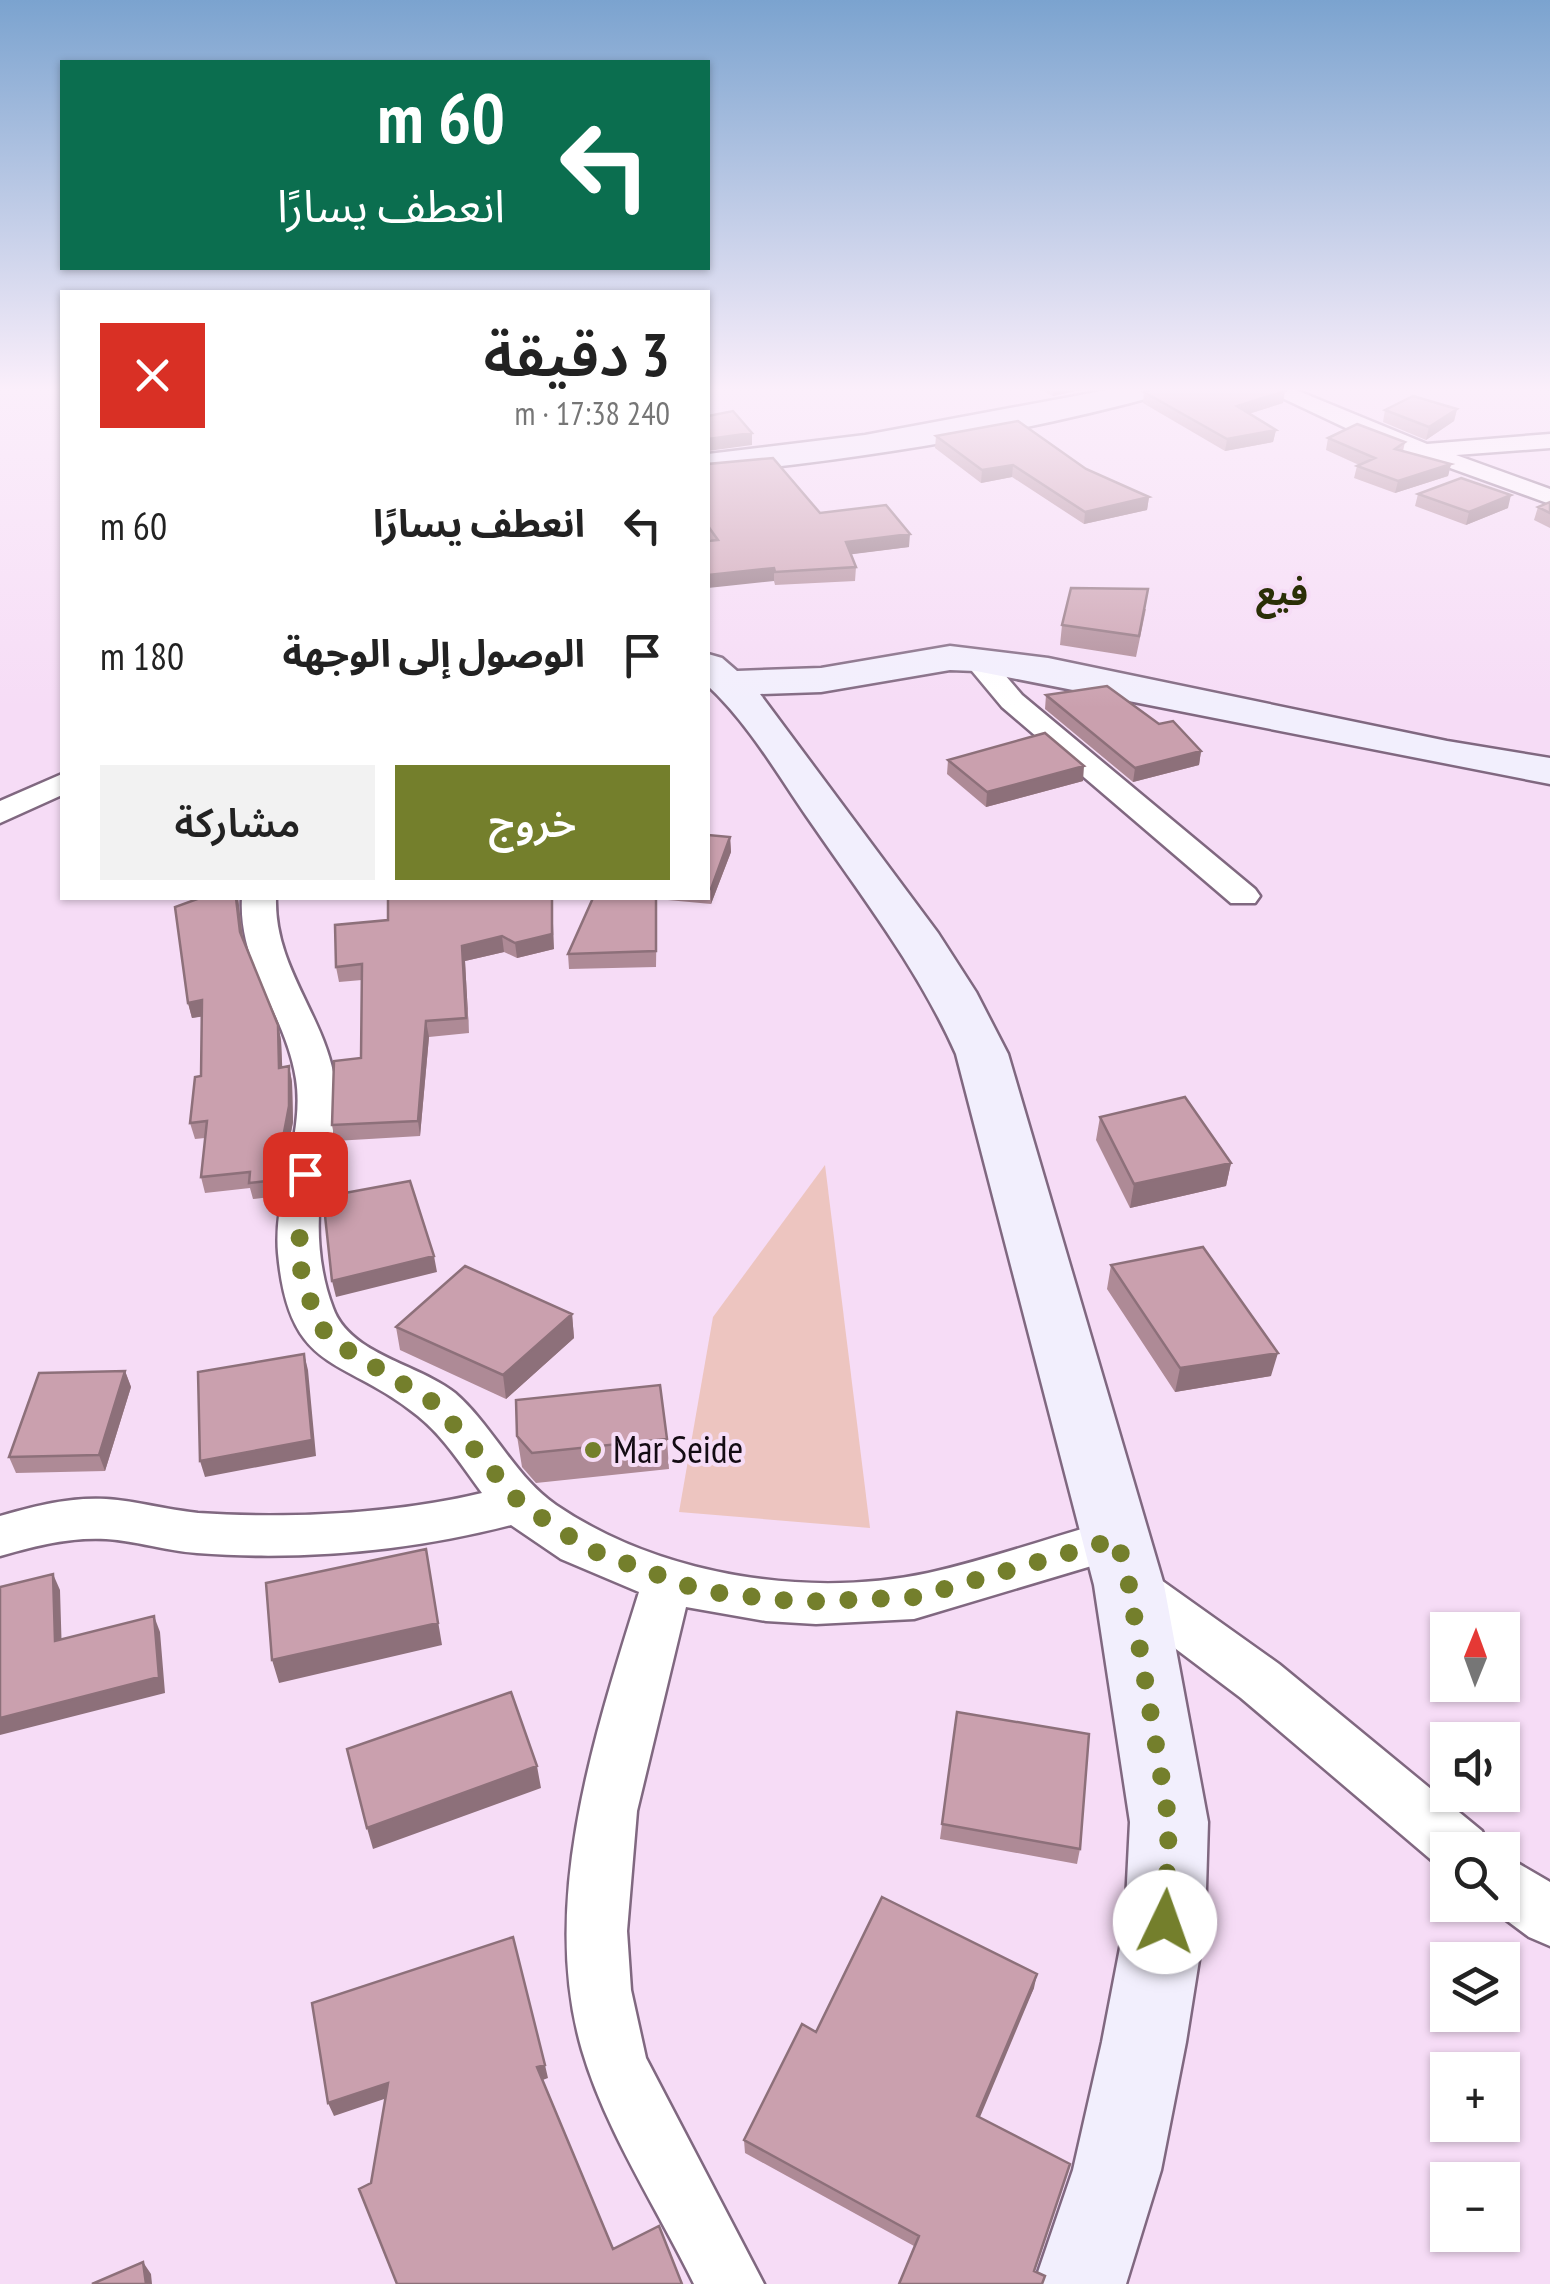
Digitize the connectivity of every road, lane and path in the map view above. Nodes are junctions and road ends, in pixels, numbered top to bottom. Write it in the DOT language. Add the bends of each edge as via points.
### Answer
graph roads {
  1 [pos="976,659"];
  2 [pos="715,679"];
  3 [pos="1550,771"];
  4 [pos="60,785"];
  5 [pos="0,813"];
  6 [pos="1244,896"];
  7 [pos="258,900"];
  8 [pos="520,1503"];
  9 [pos="0,1536"];
  10 [pos="1123,1562"];
  11 [pos="668,1580"];
  12 [pos="1440,1832"];
  13 [pos="1520,1895"];
  14 [pos="1550,1917"];
  15 [pos="730,2284"];
  16 [pos="1080,2284"];
  1 -- 2 [label="street" via="821,680"];
  1 -- 3 [label="street"];
  1 -- 6 [label="street" via="1012,701"];
  2 -- 10 [label="street" via="923,943 962,1004 982,1054"];
  4 -- 5 [label="street"];
  7 -- 8 [label="street" via="255,926 314,1065 317,1122 299,1195 300,1266 316,1320 331,1340 436,1404"];
  8 -- 9 [label="street" via="436,1524 371,1531 198,1533 105,1520 53,1521"];
  8 -- 11 [label="street" via="588,1549"];
  10 -- 11 [label="street" via="917,1597 800,1602 702,1591"];
  10 -- 12 [label="street"];
  10 -- 16 [label="street" via="1169,1822 1165,1922 1117,2170"];
  11 -- 15 [label="street" via="632,1695 604,1862 600,1998 632,2097"];
  13 -- 14 [label="street"];
}
